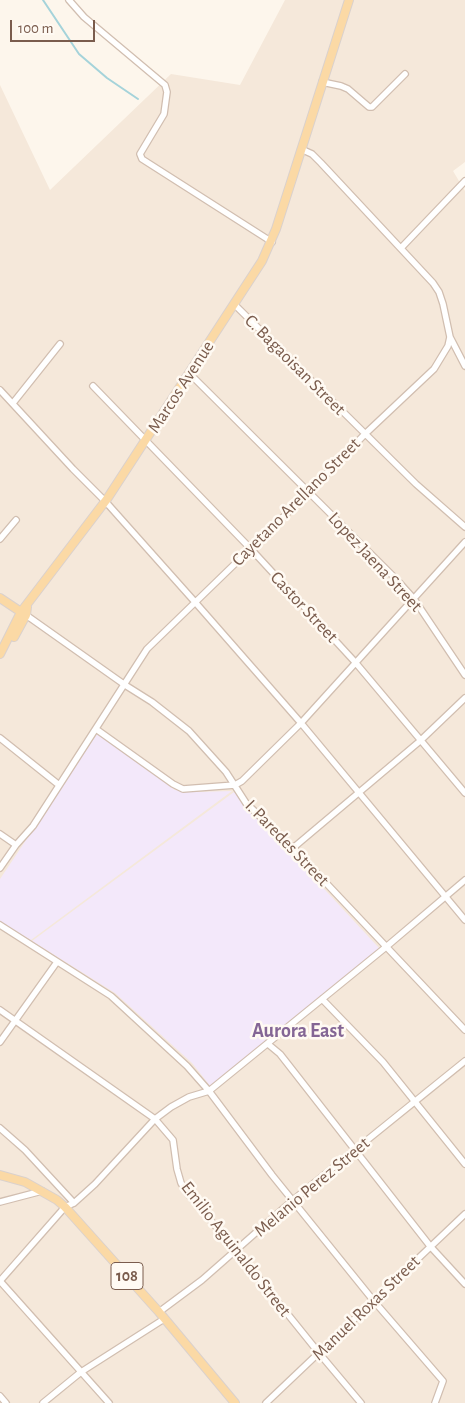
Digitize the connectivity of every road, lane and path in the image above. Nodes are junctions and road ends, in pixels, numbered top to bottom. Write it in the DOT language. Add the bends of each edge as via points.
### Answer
graph roads {
  1 [pos="69,0"];
  2 [pos="349,0"];
  3 [pos="405,74"];
  4 [pos="322,82"];
  5 [pos="301,149"];
  6 [pos="465,181"];
  7 [pos="272,242"];
  8 [pos="401,248"];
  9 [pos="235,305"];
  10 [pos="450,337"];
  11 [pos="60,344"];
  12 [pos="465,366"];
  13 [pos="190,374"];
  14 [pos="93,386"];
  15 [pos="0,390"];
  16 [pos="12,403"];
  17 [pos="365,434"];
  18 [pos="146,440"];
  19 [pos="309,492"];
  20 [pos="105,501"];
  21 [pos="16,520"];
  22 [pos="465,527"];
  23 [pos="0,539"];
  24 [pos="465,542"];
  25 [pos="250,548"];
  26 [pos="0,598"];
  27 [pos="414,600"];
  28 [pos="196,602"];
  29 [pos="25,611"];
  30 [pos="0,654"];
  31 [pos="0,662"];
  32 [pos="355,662"];
  33 [pos="465,675"];
  34 [pos="125,685"];
  35 [pos="465,698"];
  36 [pos="301,723"];
  37 [pos="96,729"];
  38 [pos="0,738"];
  39 [pos="420,741"];
  40 [pos="235,785"];
  41 [pos="59,786"];
  42 [pos="358,791"];
  43 [pos="465,793"];
  44 [pos="0,834"];
  45 [pos="16,845"];
  46 [pos="293,848"];
  47 [pos="0,868"];
  48 [pos="465,880"];
  49 [pos="447,896"];
  50 [pos="465,920"];
  51 [pos="0,925"];
  52 [pos="386,947"];
  53 [pos="57,962"];
  54 [pos="322,999"];
  55 [pos="0,1010"];
  56 [pos="14,1021"];
  57 [pos="465,1030"];
  58 [pos="0,1042"];
  59 [pos="268,1044"];
  60 [pos="465,1061"];
  61 [pos="209,1091"];
  62 [pos="415,1102"];
  63 [pos="155,1119"];
  64 [pos="0,1128"];
  65 [pos="354,1150"];
  66 [pos="465,1164"];
  67 [pos="0,1175"];
  68 [pos="42,1191"];
  69 [pos="293,1200"];
  70 [pos="0,1202"];
  71 [pos="74,1202"];
  72 [pos="65,1207"];
  73 [pos="465,1214"];
  74 [pos="430,1246"];
  75 [pos="236,1250"];
  76 [pos="0,1281"];
  77 [pos="465,1284"];
  78 [pos="373,1300"];
  79 [pos="161,1316"];
  80 [pos="319,1353"];
  81 [pos="81,1372"];
  82 [pos="0,1396"];
  83 [pos="6,1403"];
  84 [pos="43,1403"];
  85 [pos="109,1403"];
  86 [pos="235,1403"];
  87 [pos="266,1403"];
  88 [pos="360,1403"];
  89 [pos="435,1403"];
  1 -- 7 [label="street" via="84,17 165,85 164,114 140,154 142,159"];
  2 -- 4 [label="main road, Marcos Avenue"];
  3 -- 4 [label="street" via="372,108 348,89"];
  4 -- 5 [label="main road, Marcos Avenue"];
  5 -- 7 [label="main road, Marcos Avenue"];
  5 -- 8 [label="street" via="312,154"];
  6 -- 8 [label="street"];
  7 -- 9 [label="main road, Marcos Avenue"];
  8 -- 10 [label="street" via="439,292"];
  9 -- 13 [label="main road, Marcos Avenue"];
  9 -- 17 [label="street, C. Bagaoisan Street"];
  10 -- 12 [label="street"];
  10 -- 17 [label="street, Cayetano Arellano Street" via="434,369"];
  11 -- 16 [label="street"];
  13 -- 18 [label="main road, Marcos Avenue"];
  13 -- 19 [label="street, Lopez Jaena Street"];
  14 -- 18 [label="street, Castor Street"];
  15 -- 16 [label="street"];
  16 -- 20 [label="street"];
  17 -- 19 [label="street, Cayetano Arellano Street"];
  17 -- 22 [label="street, C. Bagaoisan Street"];
  18 -- 20 [label="main road, Marcos Avenue"];
  18 -- 25 [label="street, Castor Street"];
  19 -- 25 [label="street, Cayetano Arellano Street"];
  19 -- 27 [label="street, Lopez Jaena Street"];
  20 -- 28 [label="street"];
  20 -- 29 [label="main road, Marcos Avenue"];
  21 -- 23 [label="street"];
  24 -- 27 [label="street"];
  25 -- 28 [label="street, Cayetano Arellano Street"];
  25 -- 32 [label="street, Castor Street"];
  26 -- 29 [label="main road"];
  27 -- 32 [label="street"];
  27 -- 33 [label="street, Lopez Jaena Street"];
  28 -- 34 [label="street, Cayetano Arellano Street" via="147,649"];
  28 -- 36 [label="street"];
  29 -- 30 [label="main road, Marcos Avenue"];
  29 -- 31 [label="main road, Marcos Avenue"];
  29 -- 34 [label="street, I. Paredes Street"];
  32 -- 36 [label="street"];
  32 -- 39 [label="street, Castor Street"];
  34 -- 37 [label="street, Cayetano Arellano Street"];
  34 -- 40 [label="street, I. Paredes Street" via="189,731"];
  35 -- 39 [label="street"];
  36 -- 40 [label="street"];
  36 -- 42 [label="street"];
  37 -- 40 [label="street" via="182,789"];
  37 -- 41 [label="street, Cayetano Arellano Street"];
  38 -- 41 [label="street"];
  39 -- 42 [label="street"];
  39 -- 43 [label="street, Castor Street"];
  40 -- 46 [label="street, I. Paredes Street" via="246,803"];
  41 -- 45 [label="street, Cayetano Arellano Street" via="33,826"];
  42 -- 46 [label="street"];
  42 -- 49 [label="street"];
  44 -- 45 [label="street"];
  45 -- 47 [label="street, Cayetano Arellano Street"];
  46 -- 52 [label="street, I. Paredes Street"];
  48 -- 49 [label="street"];
  49 -- 50 [label="street"];
  49 -- 52 [label="street"];
  51 -- 53 [label="street"];
  52 -- 54 [label="street"];
  52 -- 57 [label="street, I. Paredes Street"];
  53 -- 56 [label="street"];
  53 -- 61 [label="street" via="111,996 187,1066"];
  54 -- 59 [label="street"];
  54 -- 62 [label="street" via="383,1062"];
  55 -- 56 [label="street, Emilio Aguinaldo Street"];
  56 -- 58 [label="street"];
  56 -- 63 [label="street, Emilio Aguinaldo Street"];
  59 -- 61 [label="street"];
  59 -- 65 [label="street" via="280,1054"];
  60 -- 62 [label="street, Melanio Perez Street"];
  61 -- 63 [label="street" via="189,1097"];
  61 -- 69 [label="street"];
  62 -- 65 [label="street, Melanio Perez Street"];
  62 -- 66 [label="street"];
  63 -- 71 [label="street" via="106,1174"];
  63 -- 75 [label="street, Emilio Aguinaldo Street" via="173,1140 181,1183"];
  64 -- 71 [label="street"];
  65 -- 69 [label="street, Melanio Perez Street"];
  65 -- 74 [label="street"];
  67 -- 68 [label="main road, 108"];
  68 -- 70 [label="street"];
  68 -- 72 [label="main road, 108"];
  69 -- 75 [label="street, Melanio Perez Street"];
  69 -- 78 [label="street"];
  71 -- 72 [label="street"];
  72 -- 76 [label="street"];
  72 -- 79 [label="main road, 108"];
  73 -- 74 [label="street, Manuel Roxas Street"];
  74 -- 77 [label="street"];
  74 -- 78 [label="street, Manuel Roxas Street"];
  75 -- 79 [label="street, Melanio Perez Street"];
  75 -- 80 [label="street, Emilio Aguinaldo Street"];
  76 -- 81 [label="street"];
  78 -- 80 [label="street, Manuel Roxas Street"];
  78 -- 89 [label="street" via="443,1381"];
  79 -- 81 [label="street, Melanio Perez Street"];
  79 -- 86 [label="main road, 108"];
  80 -- 87 [label="street, Manuel Roxas Street"];
  80 -- 88 [label="street, Emilio Aguinaldo Street"];
  81 -- 84 [label="street, Melanio Perez Street"];
  81 -- 85 [label="street"];
  82 -- 83 [label="street"];
}
